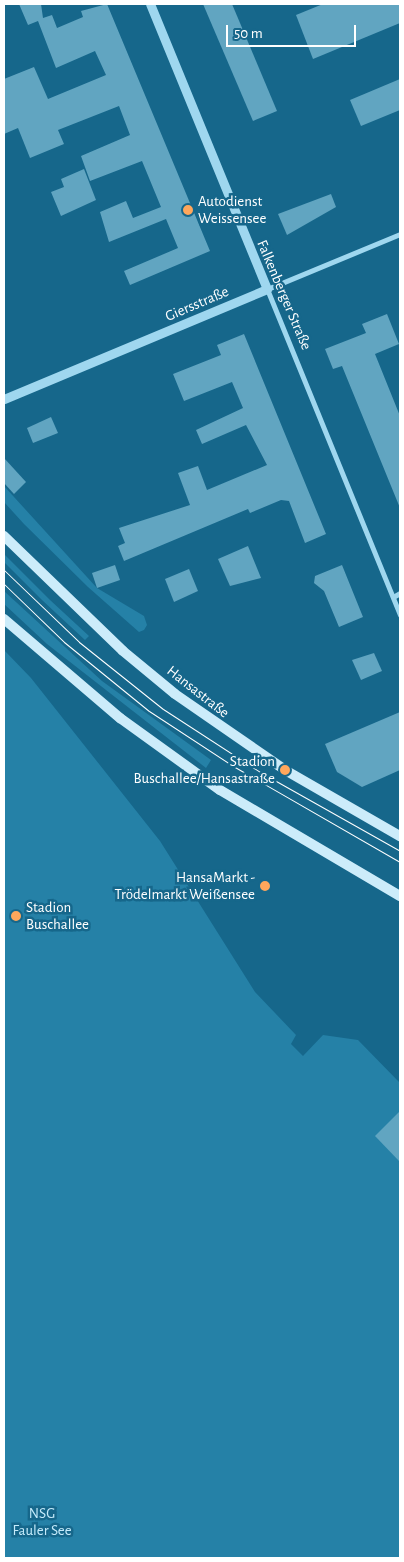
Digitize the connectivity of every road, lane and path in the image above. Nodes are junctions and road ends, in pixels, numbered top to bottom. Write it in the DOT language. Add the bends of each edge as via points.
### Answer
graph roads {
  1 [pos="150,4"];
  2 [pos="400,234"];
  3 [pos="267,289"];
  4 [pos="4,399"];
  5 [pos="4,536"];
  6 [pos="400,593"];
  7 [pos="392,597"];
  8 [pos="400,615"];
  9 [pos="4,620"];
  10 [pos="400,836"];
  11 [pos="400,896"];
  1 -- 3 [label="street, Falkenberger Straße"];
  2 -- 3 [label="street, Giersstraße"];
  3 -- 4 [label="street, Giersstraße"];
  3 -- 7 [label="street, Falkenberger Straße"];
  5 -- 10 [label="main road, Hansastraße" via="123,651 213,723"];
  6 -- 7 [label="street"];
  7 -- 8 [label="street, Falkenberger Straße"];
  9 -- 11 [label="main road" via="113,712 220,790"];
}
